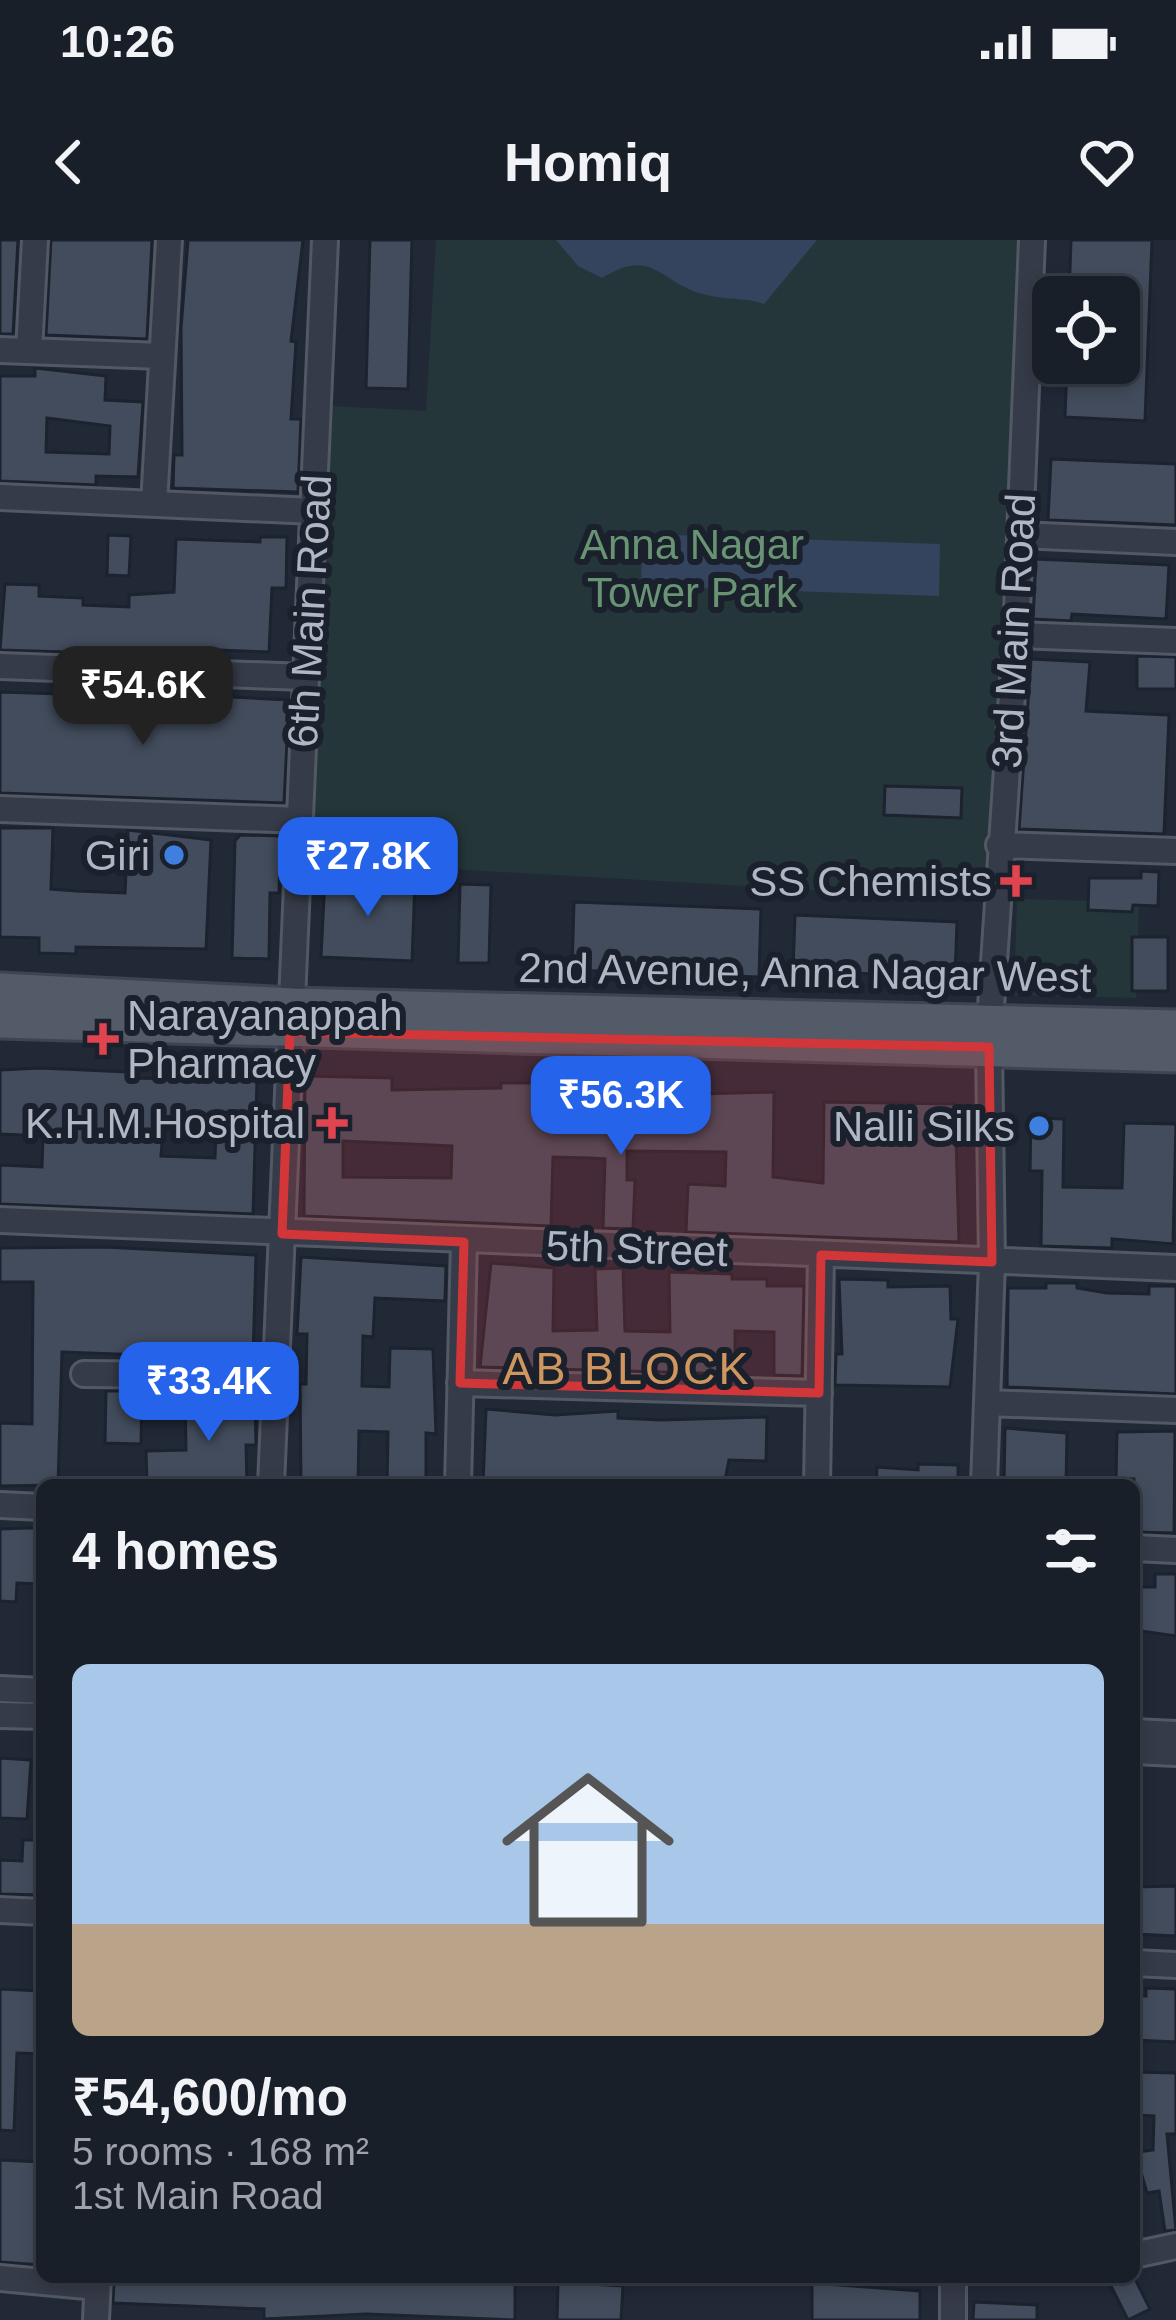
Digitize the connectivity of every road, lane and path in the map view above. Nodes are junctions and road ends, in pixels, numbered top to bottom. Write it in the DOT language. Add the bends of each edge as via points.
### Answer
graph roads {
  1 [pos="35,240"];
  2 [pos="169,240"];
  3 [pos="326,240"];
  4 [pos="1032,240"];
  5 [pos="0,350"];
  6 [pos="29,351"];
  7 [pos="162,356"];
  8 [pos="0,497"];
  9 [pos="154,504"];
  10 [pos="314,512"];
  11 [pos="1020,536"];
  12 [pos="1176,542"];
  13 [pos="1016,635"];
  14 [pos="1176,641"];
  15 [pos="0,666"];
  16 [pos="306,677"];
  17 [pos="0,809"];
  18 [pos="300,820"];
  19 [pos="999,845"];
  20 [pos="1176,851"];
  21 [pos="0,990"];
  22 [pos="291,1018"];
  23 [pos="0,1021"];
  24 [pos="1176,1027"];
  25 [pos="989,1034"];
  26 [pos="1176,1055"];
  27 [pos="0,1220"];
  28 [pos="282,1234"];
  29 [pos="464,1242"];
  30 [pos="821,1256"];
  31 [pos="992,1262"];
  32 [pos="1176,1268"];
  33 [pos="84,1374"];
  34 [pos="276,1376"];
  35 [pos="460,1384"];
  36 [pos="819,1393"];
  37 [pos="987,1403"];
  38 [pos="1176,1410"];
  39 [pos="272,1479"];
  40 [pos="458,1479"];
  41 [pos="817,1479"];
  42 [pos="984,1479"];
  43 [pos="0,1505"];
  44 [pos="36,1507"];
  45 [pos="1140,1548"];
  46 [pos="1176,1550"];
  47 [pos="0,1689"];
  48 [pos="36,1690"];
  49 [pos="0,1714"];
  50 [pos="36,1716"];
  51 [pos="1140,1732"];
  52 [pos="1176,1734"];
  53 [pos="1140,1751"];
  54 [pos="1176,1754"];
  55 [pos="0,1910"];
  56 [pos="36,1912"];
  57 [pos="1140,1963"];
  58 [pos="1176,1965"];
  59 [pos="1176,2246"];
  60 [pos="1140,2254"];
  61 [pos="0,2278"];
  62 [pos="36,2279"];
  63 [pos="97,2283"];
  64 [pos="953,2283"];
  65 [pos="96,2320"];
  66 [pos="953,2320"];
  1 -- 6 [label="street"];
  2 -- 7 [label="street"];
  3 -- 10 [label="street, 6th Main Road"];
  4 -- 11 [label="street, 3rd Main Road"];
  5 -- 6 [label="street"];
  6 -- 7 [label="street"];
  7 -- 9 [label="street"];
  8 -- 9 [label="street"];
  9 -- 10 [label="street"];
  10 -- 16 [label="street, 6th Main Road"];
  11 -- 12 [label="street"];
  11 -- 13 [label="street, 3rd Main Road"];
  13 -- 14 [label="street"];
  13 -- 19 [label="street, 3rd Main Road"];
  15 -- 16 [label="street"];
  16 -- 18 [label="street, 6th Main Road"];
  17 -- 18 [label="street"];
  18 -- 22 [label="street, 6th Main Road"];
  19 -- 20 [label="street"];
  19 -- 25 [label="street, 3rd Main Road"];
  21 -- 22 [label="main road, 2nd Avenue, Anna Nagar West"];
  22 -- 23 [label="main road, 2nd Avenue, Anna Nagar West"];
  22 -- 25 [label="main road, 2nd Avenue, Anna Nagar West"];
  22 -- 28 [label="street, 6th Main Road"];
  24 -- 25 [label="main road, 2nd Avenue, Anna Nagar West"];
  25 -- 26 [label="main road, 2nd Avenue, Anna Nagar West"];
  25 -- 31 [label="street, 3rd Main Road"];
  27 -- 28 [label="street, 5th Street"];
  28 -- 29 [label="street, 5th Street"];
  28 -- 34 [label="street, 6th Main Road"];
  29 -- 30 [label="street, 5th Street"];
  29 -- 35 [label="street"];
  30 -- 31 [label="street, 5th Street"];
  30 -- 36 [label="street"];
  31 -- 32 [label="street, 5th Street"];
  31 -- 37 [label="street, 3rd Main Road"];
  33 -- 34 [label="street"];
  34 -- 39 [label="street, 6th Main Road"];
  35 -- 36 [label="street"];
  35 -- 40 [label="street"];
  36 -- 41 [label="street"];
  37 -- 38 [label="street"];
  37 -- 42 [label="street, 3rd Main Road"];
  43 -- 44 [label="street"];
  45 -- 46 [label="street"];
  47 -- 48 [label="street"];
  49 -- 50 [label="street"];
  51 -- 52 [label="street"];
  53 -- 54 [label="street"];
  55 -- 56 [label="street"];
  57 -- 58 [label="street"];
  59 -- 60 [label="street"];
  61 -- 62 [label="street"];
  63 -- 65 [label="street"];
  64 -- 66 [label="street"];
}
